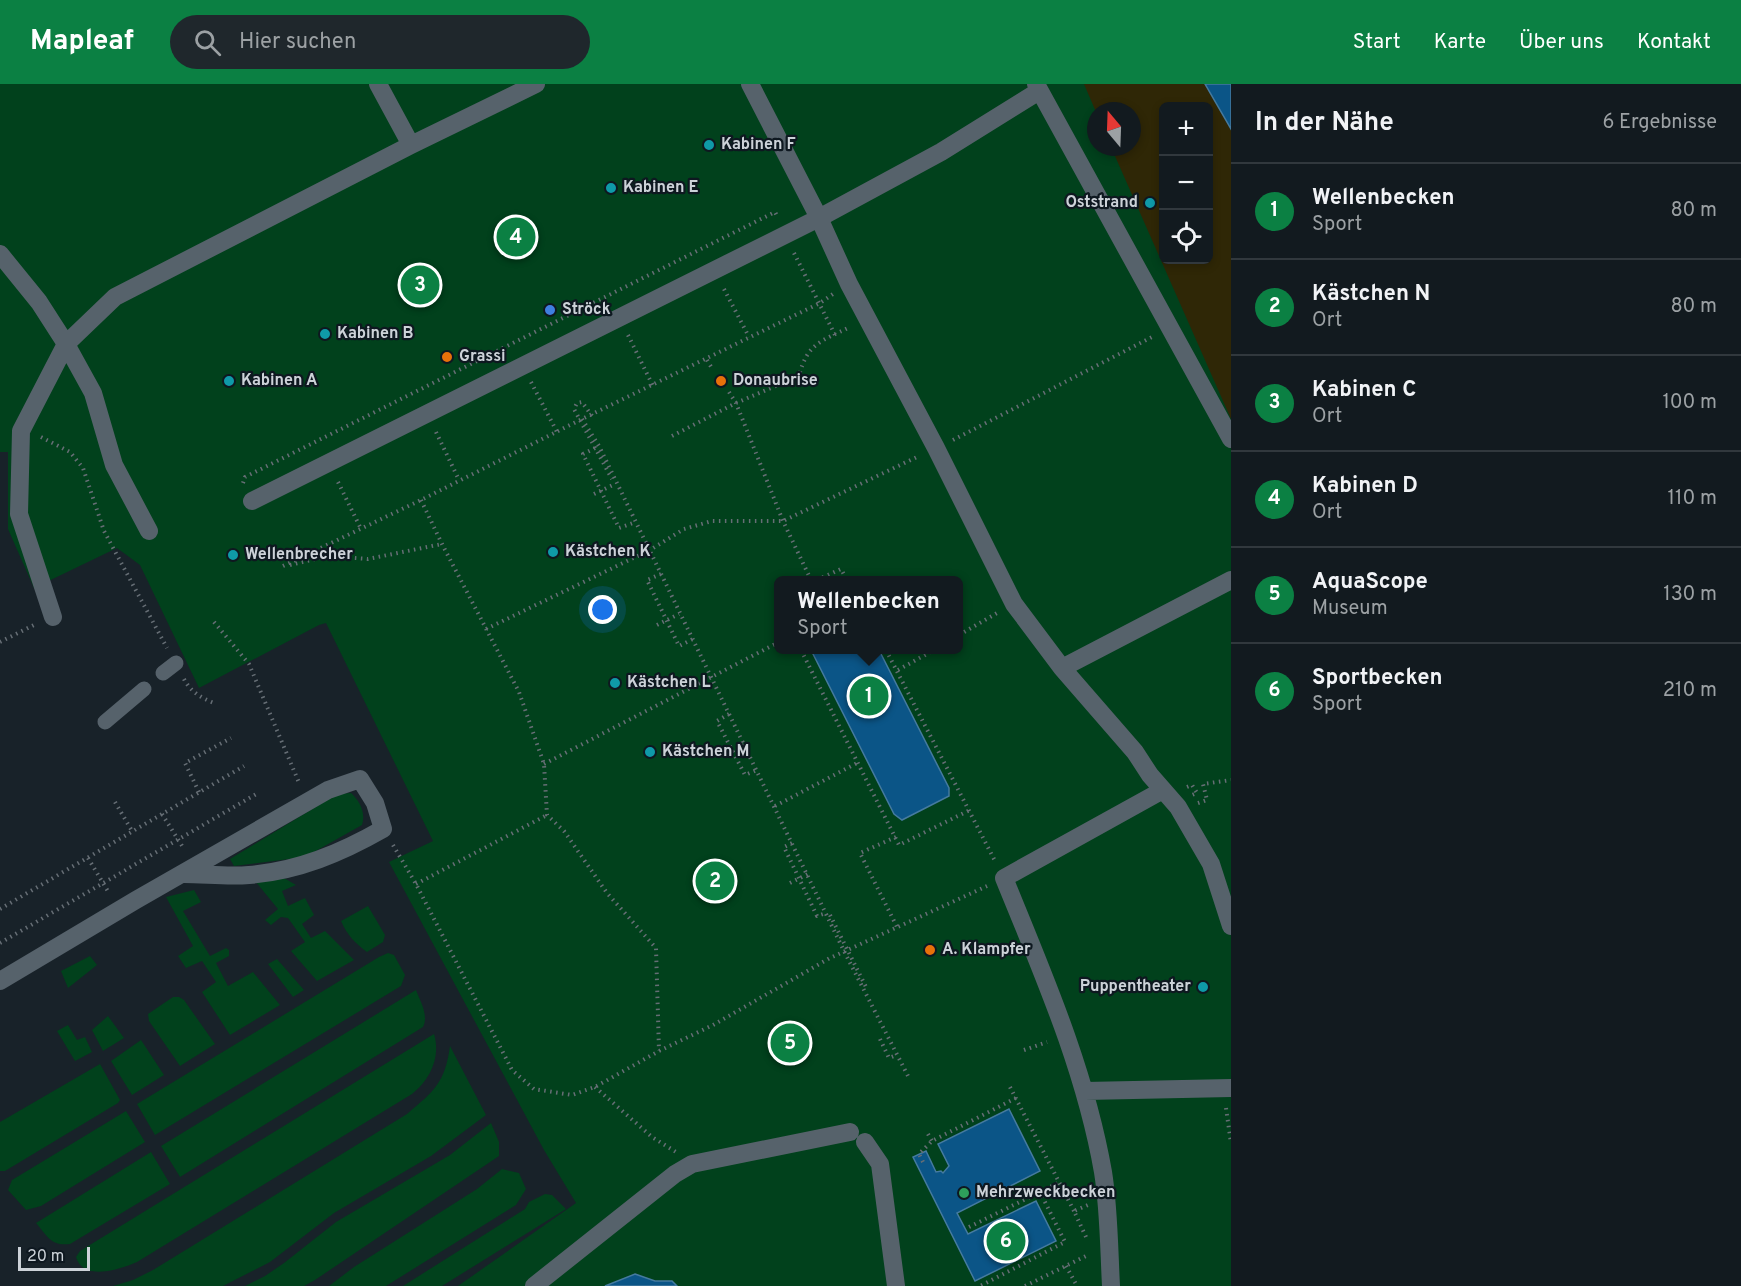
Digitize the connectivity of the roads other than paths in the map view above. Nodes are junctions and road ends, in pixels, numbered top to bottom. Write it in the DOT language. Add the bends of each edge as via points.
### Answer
graph roads {
  1 [pos="378,84"];
  2 [pos="536,84"];
  3 [pos="750,84"];
  4 [pos="1037,87"];
  5 [pos="411,145"];
  6 [pos="819,218"];
  7 [pos="0,254"];
  8 [pos="66,344"];
  9 [pos="1231,439"];
  10 [pos="252,501"];
  11 [pos="148,531"];
  12 [pos="1231,580"];
  13 [pos="53,616"];
  14 [pos="176,663"];
  15 [pos="1062,668"];
  16 [pos="163,674"];
  17 [pos="144,689"];
  18 [pos="105,722"];
  19 [pos="1163,790"];
  20 [pos="190,870"];
  21 [pos="1231,926"];
  22 [pos="0,981"];
  23 [pos="1227,1087"];
  24 [pos="1085,1090"];
  25 [pos="534,1286"];
  26 [pos="896,1286"];
  27 [pos="1111,1286"];
  1 -- 5 [label="street"];
  2 -- 5 [label="street"];
  3 -- 6 [label="street"];
  4 -- 6 [label="street" via="941,152"];
  4 -- 9 [label="street"];
  5 -- 8 [label="street" via="115,297"];
  6 -- 10 [label="street"];
  6 -- 15 [label="street" via="1014,604"];
  7 -- 8 [label="street" via="39,302"];
  8 -- 11 [label="street" via="93,393 114,465"];
  8 -- 13 [label="street" via="21,431 19,514"];
  12 -- 15 [label="street"];
  14 -- 16 [label="lane"];
  15 -- 19 [label="street"];
  17 -- 18 [label="lane"];
  19 -- 21 [label="street" via="1178,807 1210,864"];
  19 -- 24 [label="street" via="1004,878"];
  20 -- 20 [label="street" via="249,875 310,864 383,829 375,803 360,779 328,790"];
  20 -- 22 [label="street"];
  23 -- 24 [label="street"];
  24 -- 27 [label="street" via="1103,1174"];
  25 -- 26 [label="street" via="675,1173 692,1164 857,1137 880,1164"];
}
